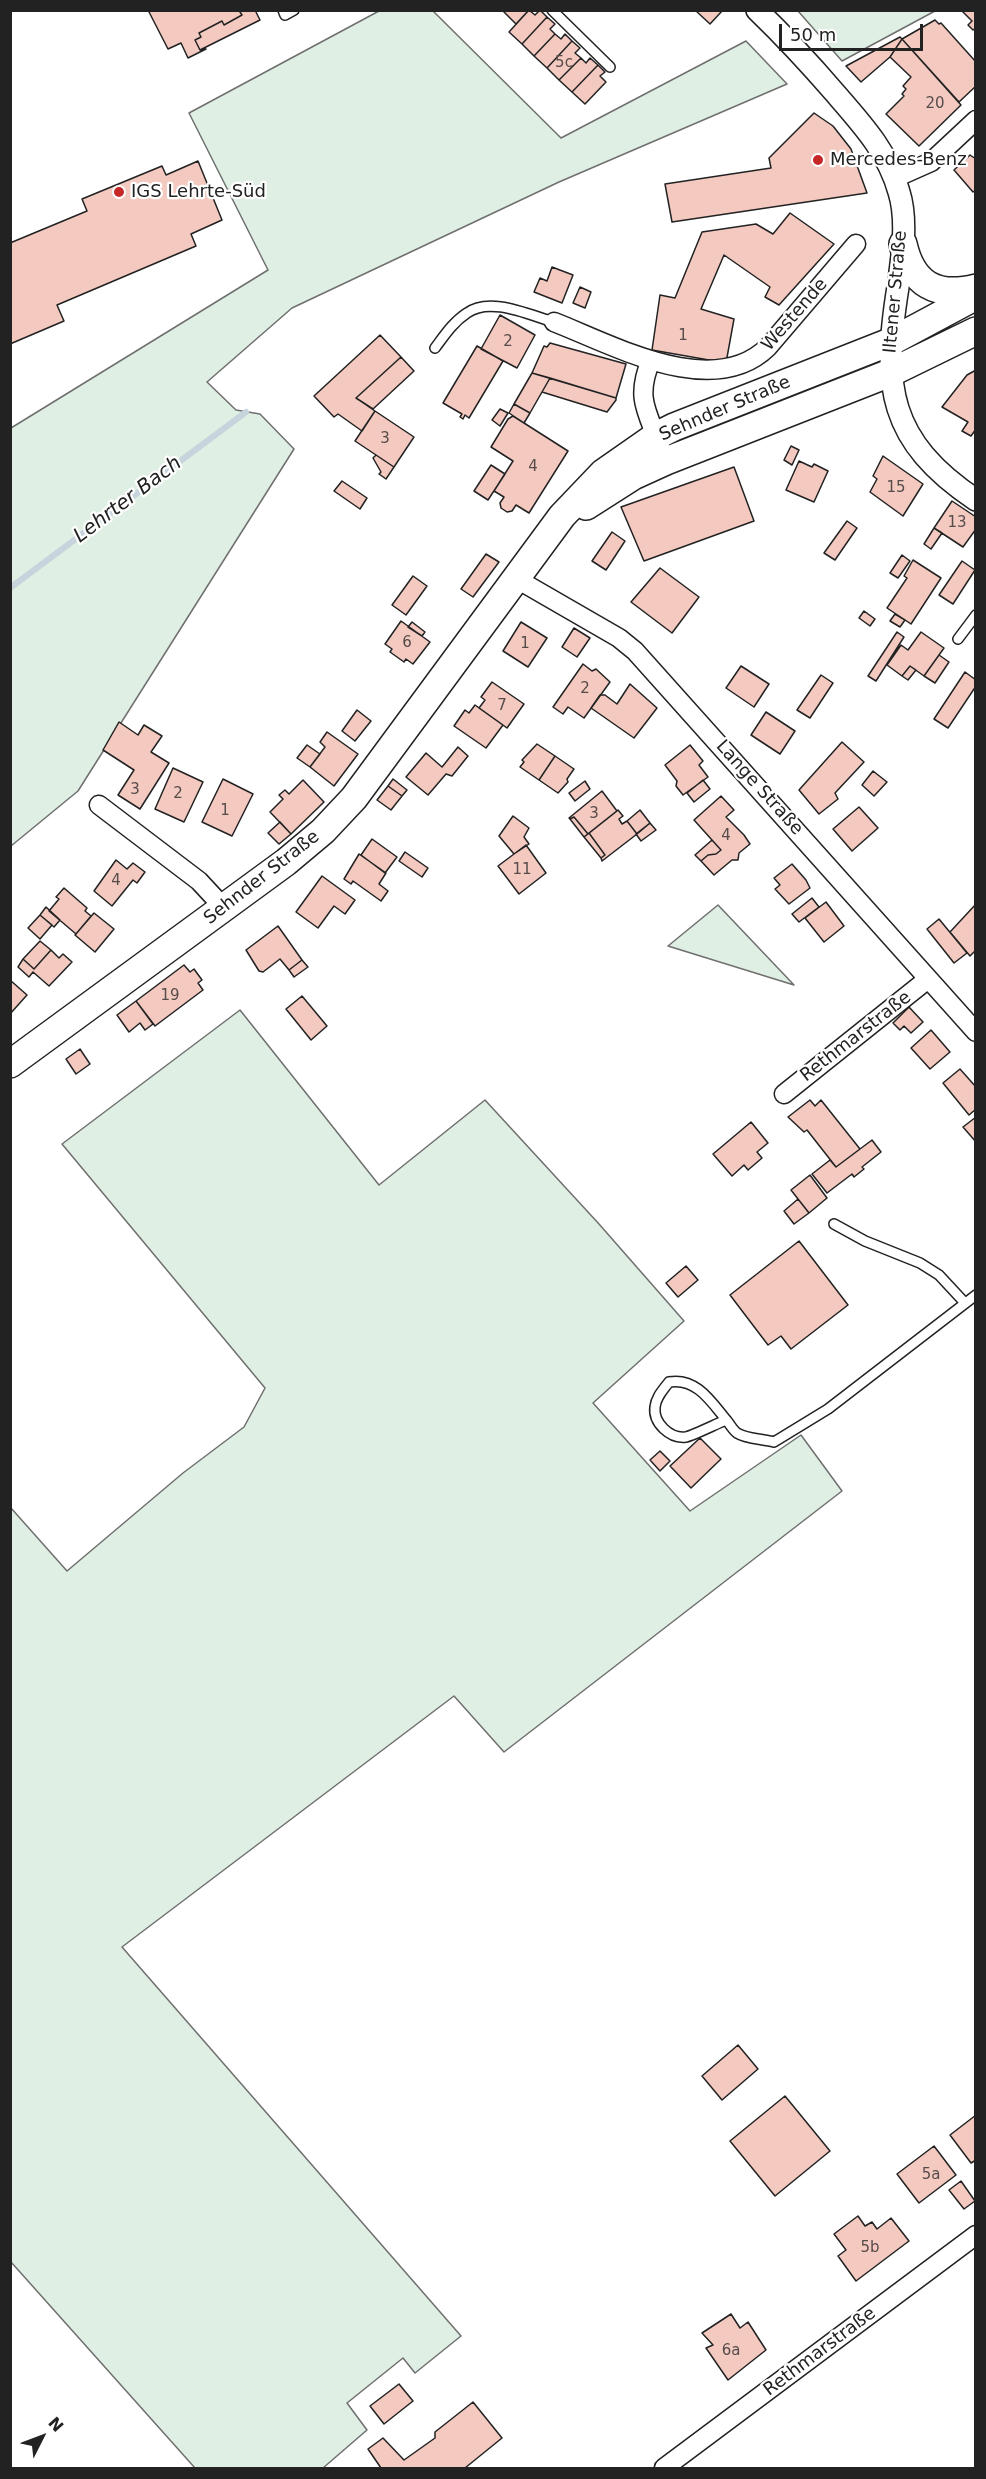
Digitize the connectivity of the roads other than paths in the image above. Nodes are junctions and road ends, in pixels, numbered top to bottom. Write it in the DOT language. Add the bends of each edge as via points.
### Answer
graph roads {
  1 [pos="283,10"];
  2 [pos="294,10"];
  3 [pos="552,10"];
  4 [pos="758,11"];
  5 [pos="610,67"];
  6 [pos="975,120"];
  7 [pos="895,178"];
  8 [pos="856,244"];
  9 [pos="903,244"];
  10 [pos="975,288"];
  11 [pos="975,296"];
  12 [pos="554,321"];
  13 [pos="975,332"];
  14 [pos="890,342"];
  15 [pos="435,348"];
  16 [pos="651,360"];
  17 [pos="890,373"];
  18 [pos="656,436"];
  19 [pos="666,461"];
  20 [pos="975,500"];
  21 [pos="531,557"];
  22 [pos="515,578"];
  23 [pos="975,615"];
  24 [pos="958,639"];
  25 [pos="99,805"];
  26 [pos="224,908"];
  27 [pos="928,979"];
  28 [pos="975,1032"];
  29 [pos="10,1064"];
  30 [pos="784,1094"];
  31 [pos="834,1224"];
  32 [pos="975,1295"];
  33 [pos="965,1303"];
  34 [pos="726,1420"];
  35 [pos="975,2235"];
  36 [pos="663,2469"];
  1 -- 2 [label="lane" via="285,15"];
  3 -- 5 [label="lane"];
  4 -- 7 [label="street, Iltener Straße" via="858,119"];
  6 -- 7 [label="street" via="931,162"];
  7 -- 9 [label="street, Iltener Straße" via="903,210"];
  8 -- 16 [label="street, Westende" via="758,357 717,370"];
  9 -- 10 [label="main road" via="907,262 927,285 950,292"];
  9 -- 14 [label="street, Iltener Straße"];
  11 -- 14 [label="main road, Sehnder Straße"];
  12 -- 15 [label="lane" via="496,306 479,306 454,324"];
  12 -- 16 [label="street, Westende"];
  13 -- 17 [label="main road, Sehnder Straße"];
  14 -- 17 [label="street, Iltener Straße"];
  14 -- 18 [label="main road, Sehnder Straße"];
  16 -- 18 [label="street" via="642,402"];
  17 -- 19 [label="main road, Sehnder Straße"];
  17 -- 20 [label="street, Iltener Straße" via="898,413 912,441 952,484"];
  18 -- 19 [label="street"];
  18 -- 21 [label="main road, Sehnder Straße" via="603,473 562,516"];
  19 -- 21 [label="main road, Sehnder Straße" via="633,476 581,510"];
  21 -- 22 [label="main road, Sehnder Straße"];
  22 -- 26 [label="main road, Sehnder Straße" via="354,798 323,831"];
  22 -- 27 [label="street, Lange Straße" via="635,651"];
  23 -- 24 [label="lane"];
  25 -- 26 [label="street" via="200,881"];
  26 -- 29 [label="main road, Sehnder Straße"];
  27 -- 28 [label="street, Lange Straße"];
  27 -- 30 [label="street, Rethmarstraße"];
  31 -- 33 [label="lane" via="920,1263 939,1275"];
  32 -- 33 [label="lane"];
  33 -- 34 [label="lane" via="828,1409 774,1442 737,1433"];
  34 -- 34 [label="lane" via="698,1388 686,1382 669,1383 654,1408 664,1430 674,1435 686,1437"];
  35 -- 36 [label="street, Rethmarstraße"];
}
